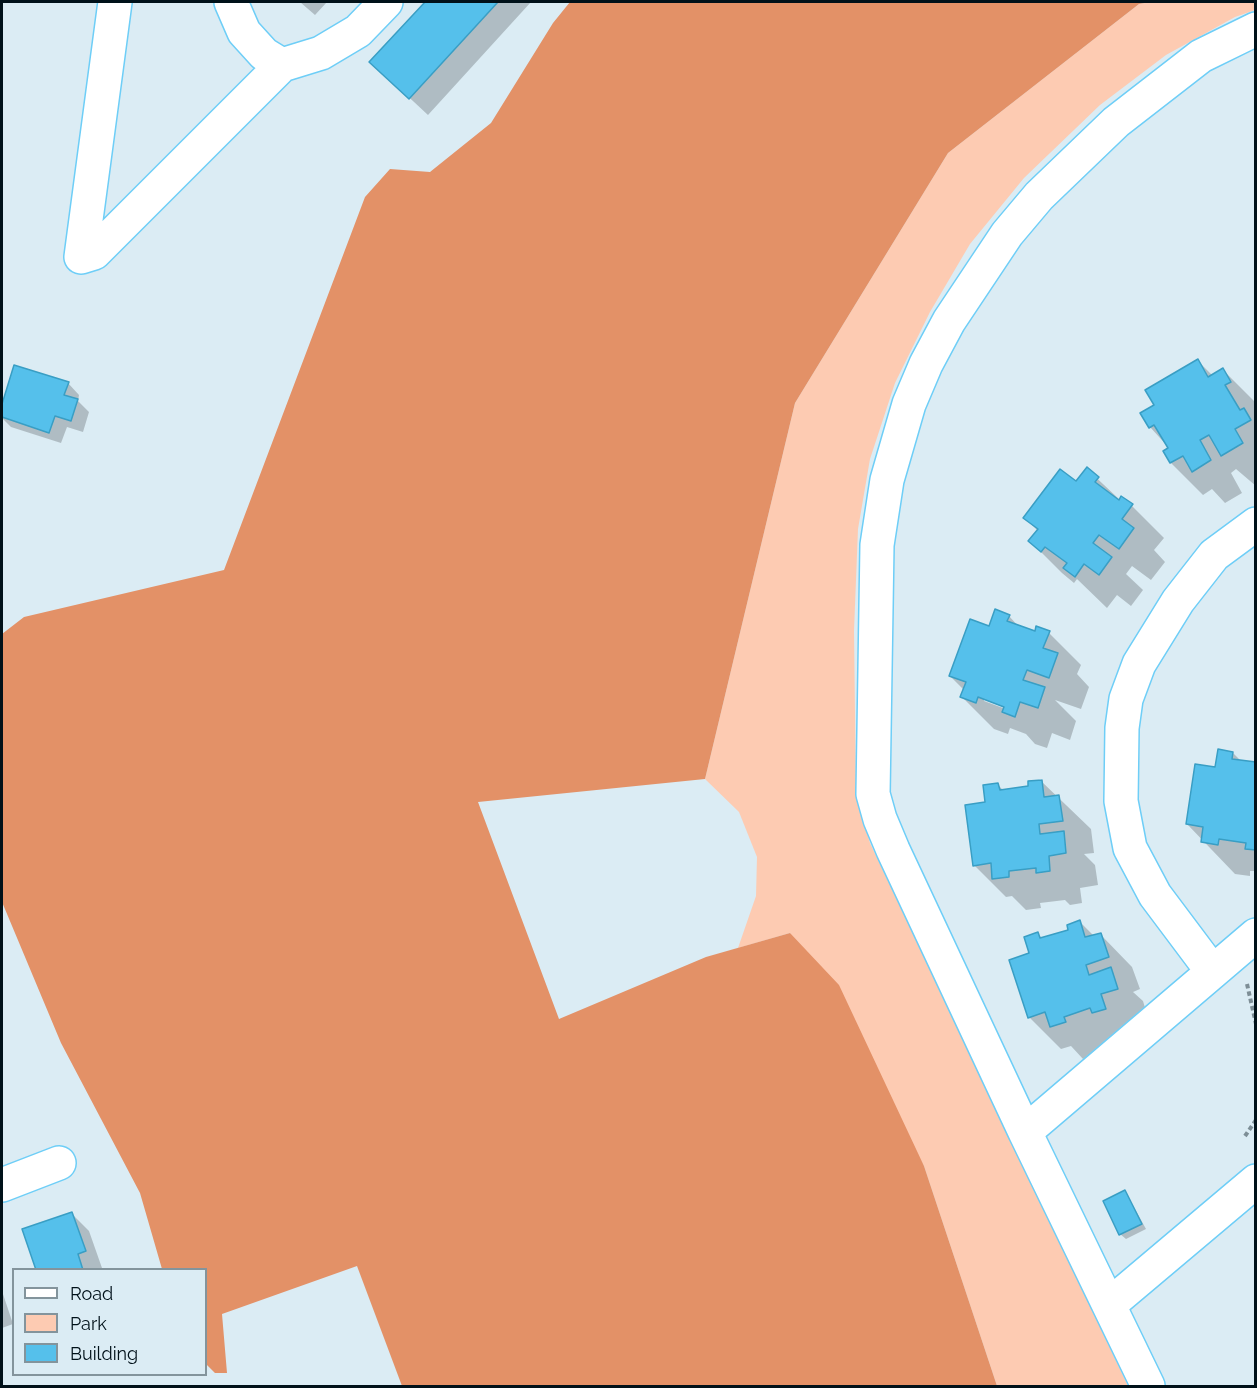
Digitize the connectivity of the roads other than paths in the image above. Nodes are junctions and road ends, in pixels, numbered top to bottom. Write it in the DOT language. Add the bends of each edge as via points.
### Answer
graph roads {
  1 [pos="115,2"];
  2 [pos="231,2"];
  3 [pos="386,2"];
  4 [pos="1256,29"];
  5 [pos="282,65"];
  6 [pos="1256,524"];
  7 [pos="1256,934"];
  8 [pos="1212,971"];
  9 [pos="1025,1132"];
  10 [pos="60,1163"];
  11 [pos="1256,1181"];
  12 [pos="2,1185"];
  13 [pos="1109,1305"];
  14 [pos="1148,1386"];
  1 -- 5 [label="street" via="81,257 94,254"];
  2 -- 5 [label="street" via="244,32 264,54"];
  3 -- 5 [label="street" via="358,31 321,53"];
  4 -- 9 [label="street" via="1201,56 1140,102 1075,159 1007,234 949,321 926,364 909,404 887,480 877,545 873,794 893,850"];
  6 -- 8 [label="street" via="1214,555 1178,602 1139,664 1126,699 1122,728 1121,801 1130,848 1155,895"];
  7 -- 8 [label="street"];
  8 -- 9 [label="street"];
  9 -- 13 [label="street"];
  10 -- 12 [label="street"];
  11 -- 13 [label="street"];
  13 -- 14 [label="street"];
}
